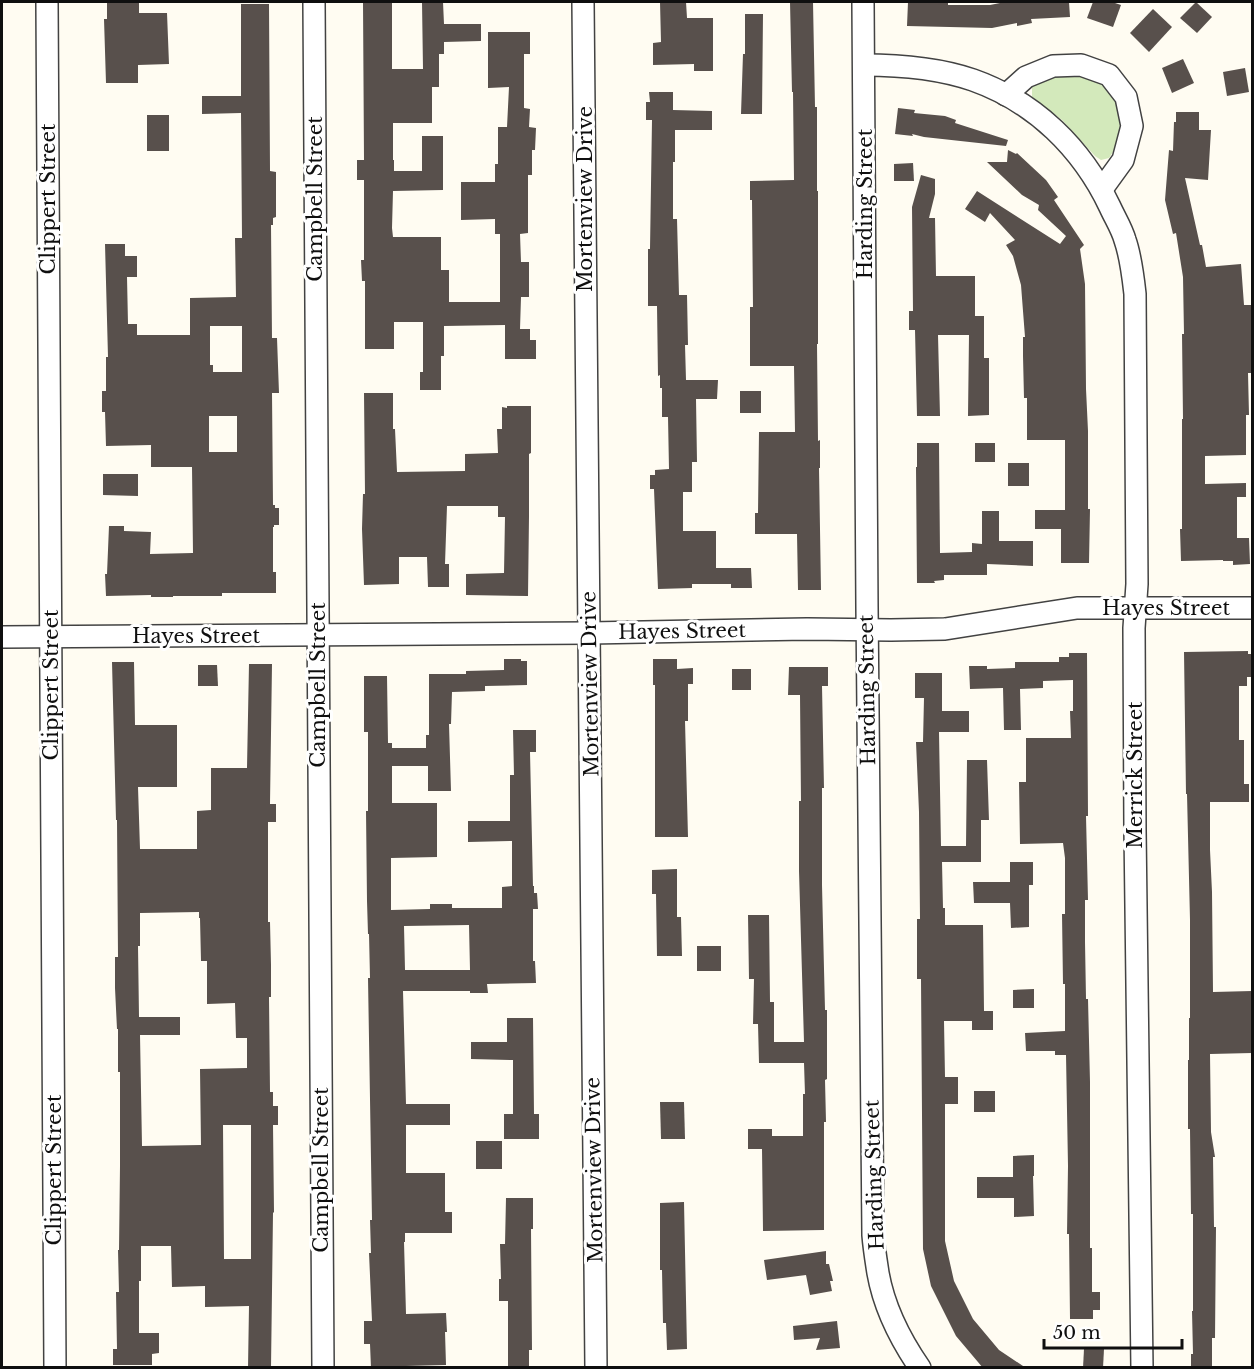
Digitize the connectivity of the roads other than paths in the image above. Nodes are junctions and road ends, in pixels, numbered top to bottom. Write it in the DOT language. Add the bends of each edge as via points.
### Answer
graph roads {
  1 [pos="47,2"];
  2 [pos="314,2"];
  3 [pos="583,2"];
  4 [pos="864,2"];
  5 [pos="864,66"];
  6 [pos="1006,95"];
  7 [pos="1101,189"];
  8 [pos="1136,607"];
  9 [pos="1252,608"];
  10 [pos="867,631"];
  11 [pos="590,633"];
  12 [pos="318,636"];
  13 [pos="51,637"];
  14 [pos="2,638"];
  15 [pos="55,1368"];
  16 [pos="323,1368"];
  17 [pos="596,1368"];
  18 [pos="920,1368"];
  19 [pos="1142,1368"];
  1 -- 13 [label="street, Clippert Street"];
  2 -- 12 [label="street, Campbell Street"];
  3 -- 11 [label="street, Mortenview Drive"];
  4 -- 5 [label="street, Harding Street"];
  5 -- 6 [label="street, Merrick Street" via="951,73"];
  5 -- 10 [label="street, Harding Street"];
  6 -- 7 [label="street, Merrick Street" via="1058,132"];
  6 -- 7 [label="street" via="1026,76 1053,66 1082,65 1109,75 1126,97 1132,126 1123,160"];
  7 -- 8 [label="street, Merrick Street" via="1125,239 1135,294"];
  8 -- 9 [label="street, Hayes Street"];
  8 -- 10 [label="street, Hayes Street" via="1077,608 945,629"];
  8 -- 19 [label="street, Merrick Street"];
  10 -- 11 [label="street, Hayes Street"];
  10 -- 18 [label="street, Harding Street" via="873,1235 887,1308"];
  11 -- 12 [label="street, Hayes Street"];
  11 -- 17 [label="street, Mortenview Drive"];
  12 -- 13 [label="street, Hayes Street"];
  12 -- 16 [label="street, Campbell Street"];
  13 -- 14 [label="street, Hayes Street"];
  13 -- 15 [label="street, Clippert Street"];
}
